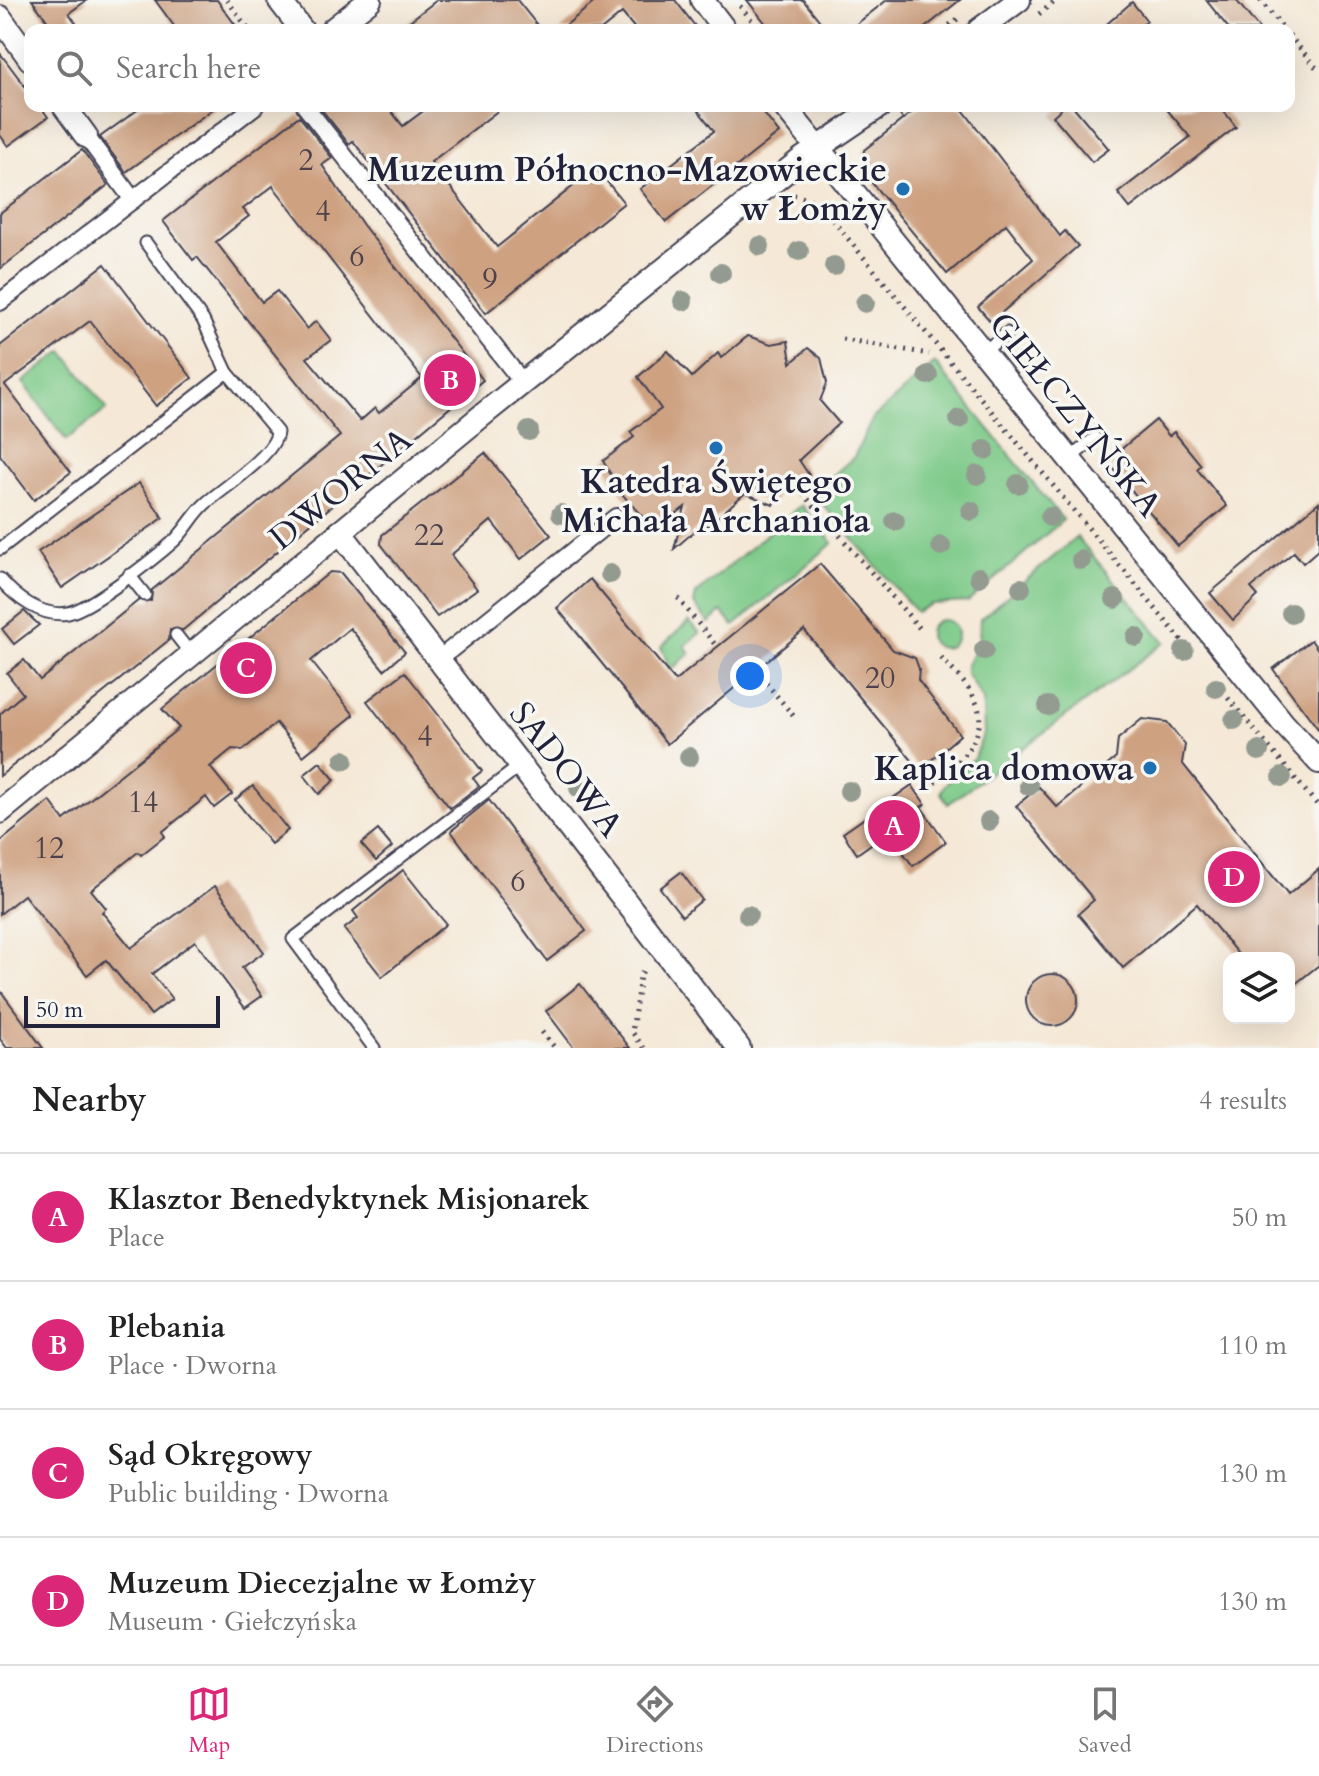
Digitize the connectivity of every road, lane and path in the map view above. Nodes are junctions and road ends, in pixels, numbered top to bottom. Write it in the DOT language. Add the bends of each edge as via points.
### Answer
graph roads {
  1 [pos="227,0"];
  2 [pos="279,0"];
  3 [pos="370,0"];
  4 [pos="702,0"];
  5 [pos="735,0"];
  6 [pos="1019,0"];
  7 [pos="1260,0"];
  8 [pos="0,17"];
  9 [pos="245,24"];
  10 [pos="297,24"];
  11 [pos="340,24"];
  12 [pos="720,24"];
  13 [pos="755,24"];
  14 [pos="987,24"];
  15 [pos="1280,24"];
  16 [pos="1295,42"];
  17 [pos="24,51"];
  18 [pos="1319,71"];
  19 [pos="68,112"];
  20 [pos="247,112"];
  21 [pos="310,112"];
  22 [pos="789,112"];
  23 [pos="885,115"];
  24 [pos="86,136"];
  25 [pos="818,150"];
  26 [pos="133,200"];
  27 [pos="784,201"];
  28 [pos="146,243"];
  29 [pos="0,302"];
  30 [pos="1007,333"];
  31 [pos="842,339"];
  32 [pos="982,353"];
  33 [pos="929,354"];
  34 [pos="227,372"];
  35 [pos="523,383"];
  36 [pos="1095,438"];
  37 [pos="1069,459"];
  38 [pos="803,493"];
  39 [pos="616,517"];
  40 [pos="340,532"];
  41 [pos="0,549"];
  42 [pos="129,575"];
  43 [pos="0,579"];
  44 [pos="145,595"];
  45 [pos="678,598"];
  46 [pos="921,630"];
  47 [pos="176,635"];
  48 [pos="717,647"];
  49 [pos="1191,651"];
  50 [pos="191,654"];
  51 [pos="941,658"];
  52 [pos="439,659"];
  53 [pos="756,671"];
  54 [pos="1226,695"];
  55 [pos="797,720"];
  56 [pos="1319,762"];
  57 [pos="521,765"];
  58 [pos="928,787"];
  59 [pos="1319,807"];
  60 [pos="0,812"];
  61 [pos="644,969"];
  62 [pos="542,1032"];
  63 [pos="374,1048"];
  64 [pos="555,1048"];
  65 [pos="644,1048"];
  66 [pos="739,1048"];
  1 -- 9 [label="path"];
  2 -- 10 [label="street"];
  3 -- 11 [label="street"];
  4 -- 12 [label="street"];
  5 -- 13 [label="path"];
  6 -- 14 [label="street"];
  7 -- 15 [label="path"];
  8 -- 17 [label="street"];
  16 -- 18 [label="path"];
  19 -- 24 [label="street"];
  20 -- 26 [label="street"];
  21 -- 35 [label="street"];
  22 -- 25 [label="street, GIEŁCZYŃSKA"];
  23 -- 25 [label="street, DWORNA"];
  24 -- 26 [label="street"];
  25 -- 32 [label="street, GIEŁCZYŃSKA"];
  25 -- 35 [label="street, DWORNA"];
  26 -- 29 [label="street"];
  27 -- 49 [label="path" via="793,195 806,197 822,209"];
  28 -- 34 [label="lane" via="203,320"];
  30 -- 32 [label="lane"];
  31 -- 33 [label="path"];
  32 -- 37 [label="street, GIEŁCZYŃSKA"];
  34 -- 41 [label="lane"];
  34 -- 42 [label="lane" via="270,422 276,440 205,504 174,540"];
  35 -- 40 [label="street, DWORNA"];
  36 -- 37 [label="lane"];
  37 -- 56 [label="street, GIEŁCZYŃSKA"];
  38 -- 46 [label="path"];
  39 -- 52 [label="street"];
  40 -- 50 [label="street, DWORNA"];
  40 -- 52 [label="street, SADOWA"];
  42 -- 43 [label="lane" via="85,607 60,614 29,604"];
  42 -- 44 [label="lane"];
  45 -- 48 [label="path"];
  47 -- 50 [label="lane"];
  50 -- 60 [label="street, DWORNA"];
  51 -- 58 [label="path" via="970,692 979,717 965,756"];
  52 -- 57 [label="street, SADOWA"];
  53 -- 55 [label="path"];
  54 -- 59 [label="path"];
  57 -- 63 [label="lane" via="293,939"];
  57 -- 66 [label="street, SADOWA"];
  61 -- 65 [label="path" via="632,1032"];
  62 -- 64 [label="path"];
}
